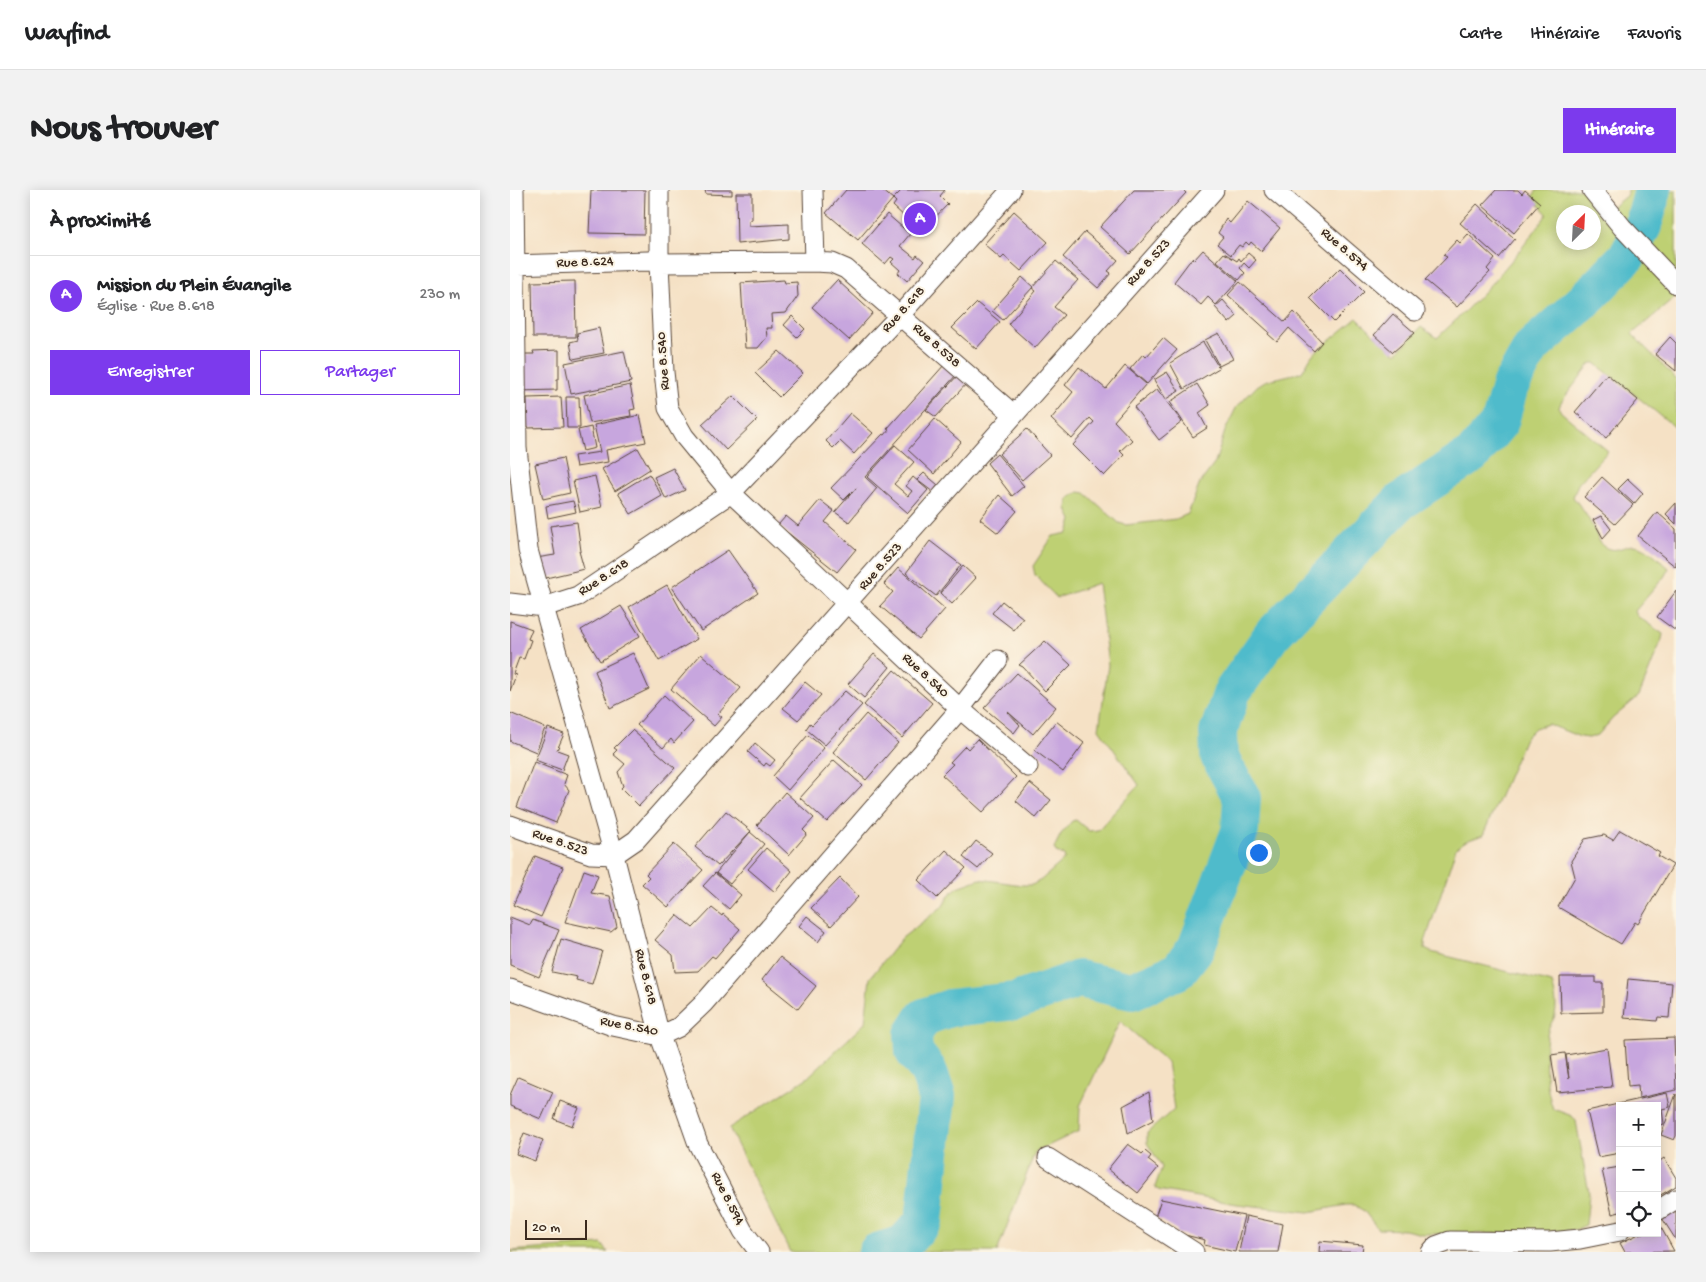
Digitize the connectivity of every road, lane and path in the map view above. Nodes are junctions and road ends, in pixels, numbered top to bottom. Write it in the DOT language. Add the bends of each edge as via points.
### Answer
graph roads {
  1 [pos="514,190"];
  2 [pos="659,190"];
  3 [pos="813,190"];
  4 [pos="1011,190"];
  5 [pos="1214,190"];
  6 [pos="1274,190"];
  7 [pos="1592,190"];
  8 [pos="814,262"];
  9 [pos="659,263"];
  10 [pos="512,265"];
  11 [pos="1676,284"];
  12 [pos="1415,311"];
  13 [pos="901,314"];
  14 [pos="1013,414"];
  15 [pos="731,493"];
  16 [pos="510,603"];
  17 [pos="848,605"];
  18 [pos="544,607"];
  19 [pos="998,660"];
  20 [pos="960,709"];
  21 [pos="1028,767"];
  22 [pos="510,825"];
  23 [pos="614,855"];
  24 [pos="510,989"];
  25 [pos="660,1036"];
  26 [pos="698,1144"];
  27 [pos="1048,1158"];
  28 [pos="1676,1199"];
  29 [pos="1661,1208"];
  30 [pos="1616,1232"];
  31 [pos="1174,1246"];
  32 [pos="759,1252"];
  33 [pos="1194,1252"];
  34 [pos="1431,1252"];
  1 -- 10 [label="street"];
  2 -- 9 [label="street, Rue 8.540"];
  3 -- 8 [label="street"];
  4 -- 13 [label="street, Rue 8.618"];
  5 -- 14 [label="street, Rue 8.523"];
  6 -- 12 [label="street, Rue 8.574"];
  7 -- 11 [label="street"];
  8 -- 9 [label="street, Rue 8.538"];
  8 -- 13 [label="street, Rue 8.538" via="832,262 846,269"];
  9 -- 10 [label="street, Rue 8.624"];
  9 -- 15 [label="street, Rue 8.540" via="668,408 684,436"];
  10 -- 18 [label="street" via="517,448 528,550"];
  13 -- 14 [label="street, Rue 8.538"];
  13 -- 15 [label="street, Rue 8.618"];
  14 -- 17 [label="street, Rue 8.523"];
  15 -- 17 [label="street, Rue 8.540"];
  15 -- 18 [label="street, Rue 8.618" via="578,596"];
  16 -- 18 [label="street"];
  17 -- 20 [label="street, Rue 8.540"];
  17 -- 23 [label="street, Rue 8.523" via="636,840"];
  18 -- 23 [label="street, Rue 8.618"];
  19 -- 20 [label="street"];
  20 -- 21 [label="street"];
  20 -- 25 [label="street, Rue 8.540" via="703,1004 678,1027"];
  22 -- 23 [label="street, Rue 8.523" via="591,854"];
  23 -- 25 [label="street, Rue 8.618"];
  24 -- 25 [label="street, Rue 8.540" via="613,1026"];
  25 -- 26 [label="street, Rue 8.618"];
  26 -- 32 [label="street, Rue 8.594" via="743,1231"];
  27 -- 31 [label="street"];
  28 -- 29 [label="street"];
  30 -- 34 [label="street" via="1550,1242 1450,1241 1436,1246"];
  31 -- 33 [label="street"];
}
